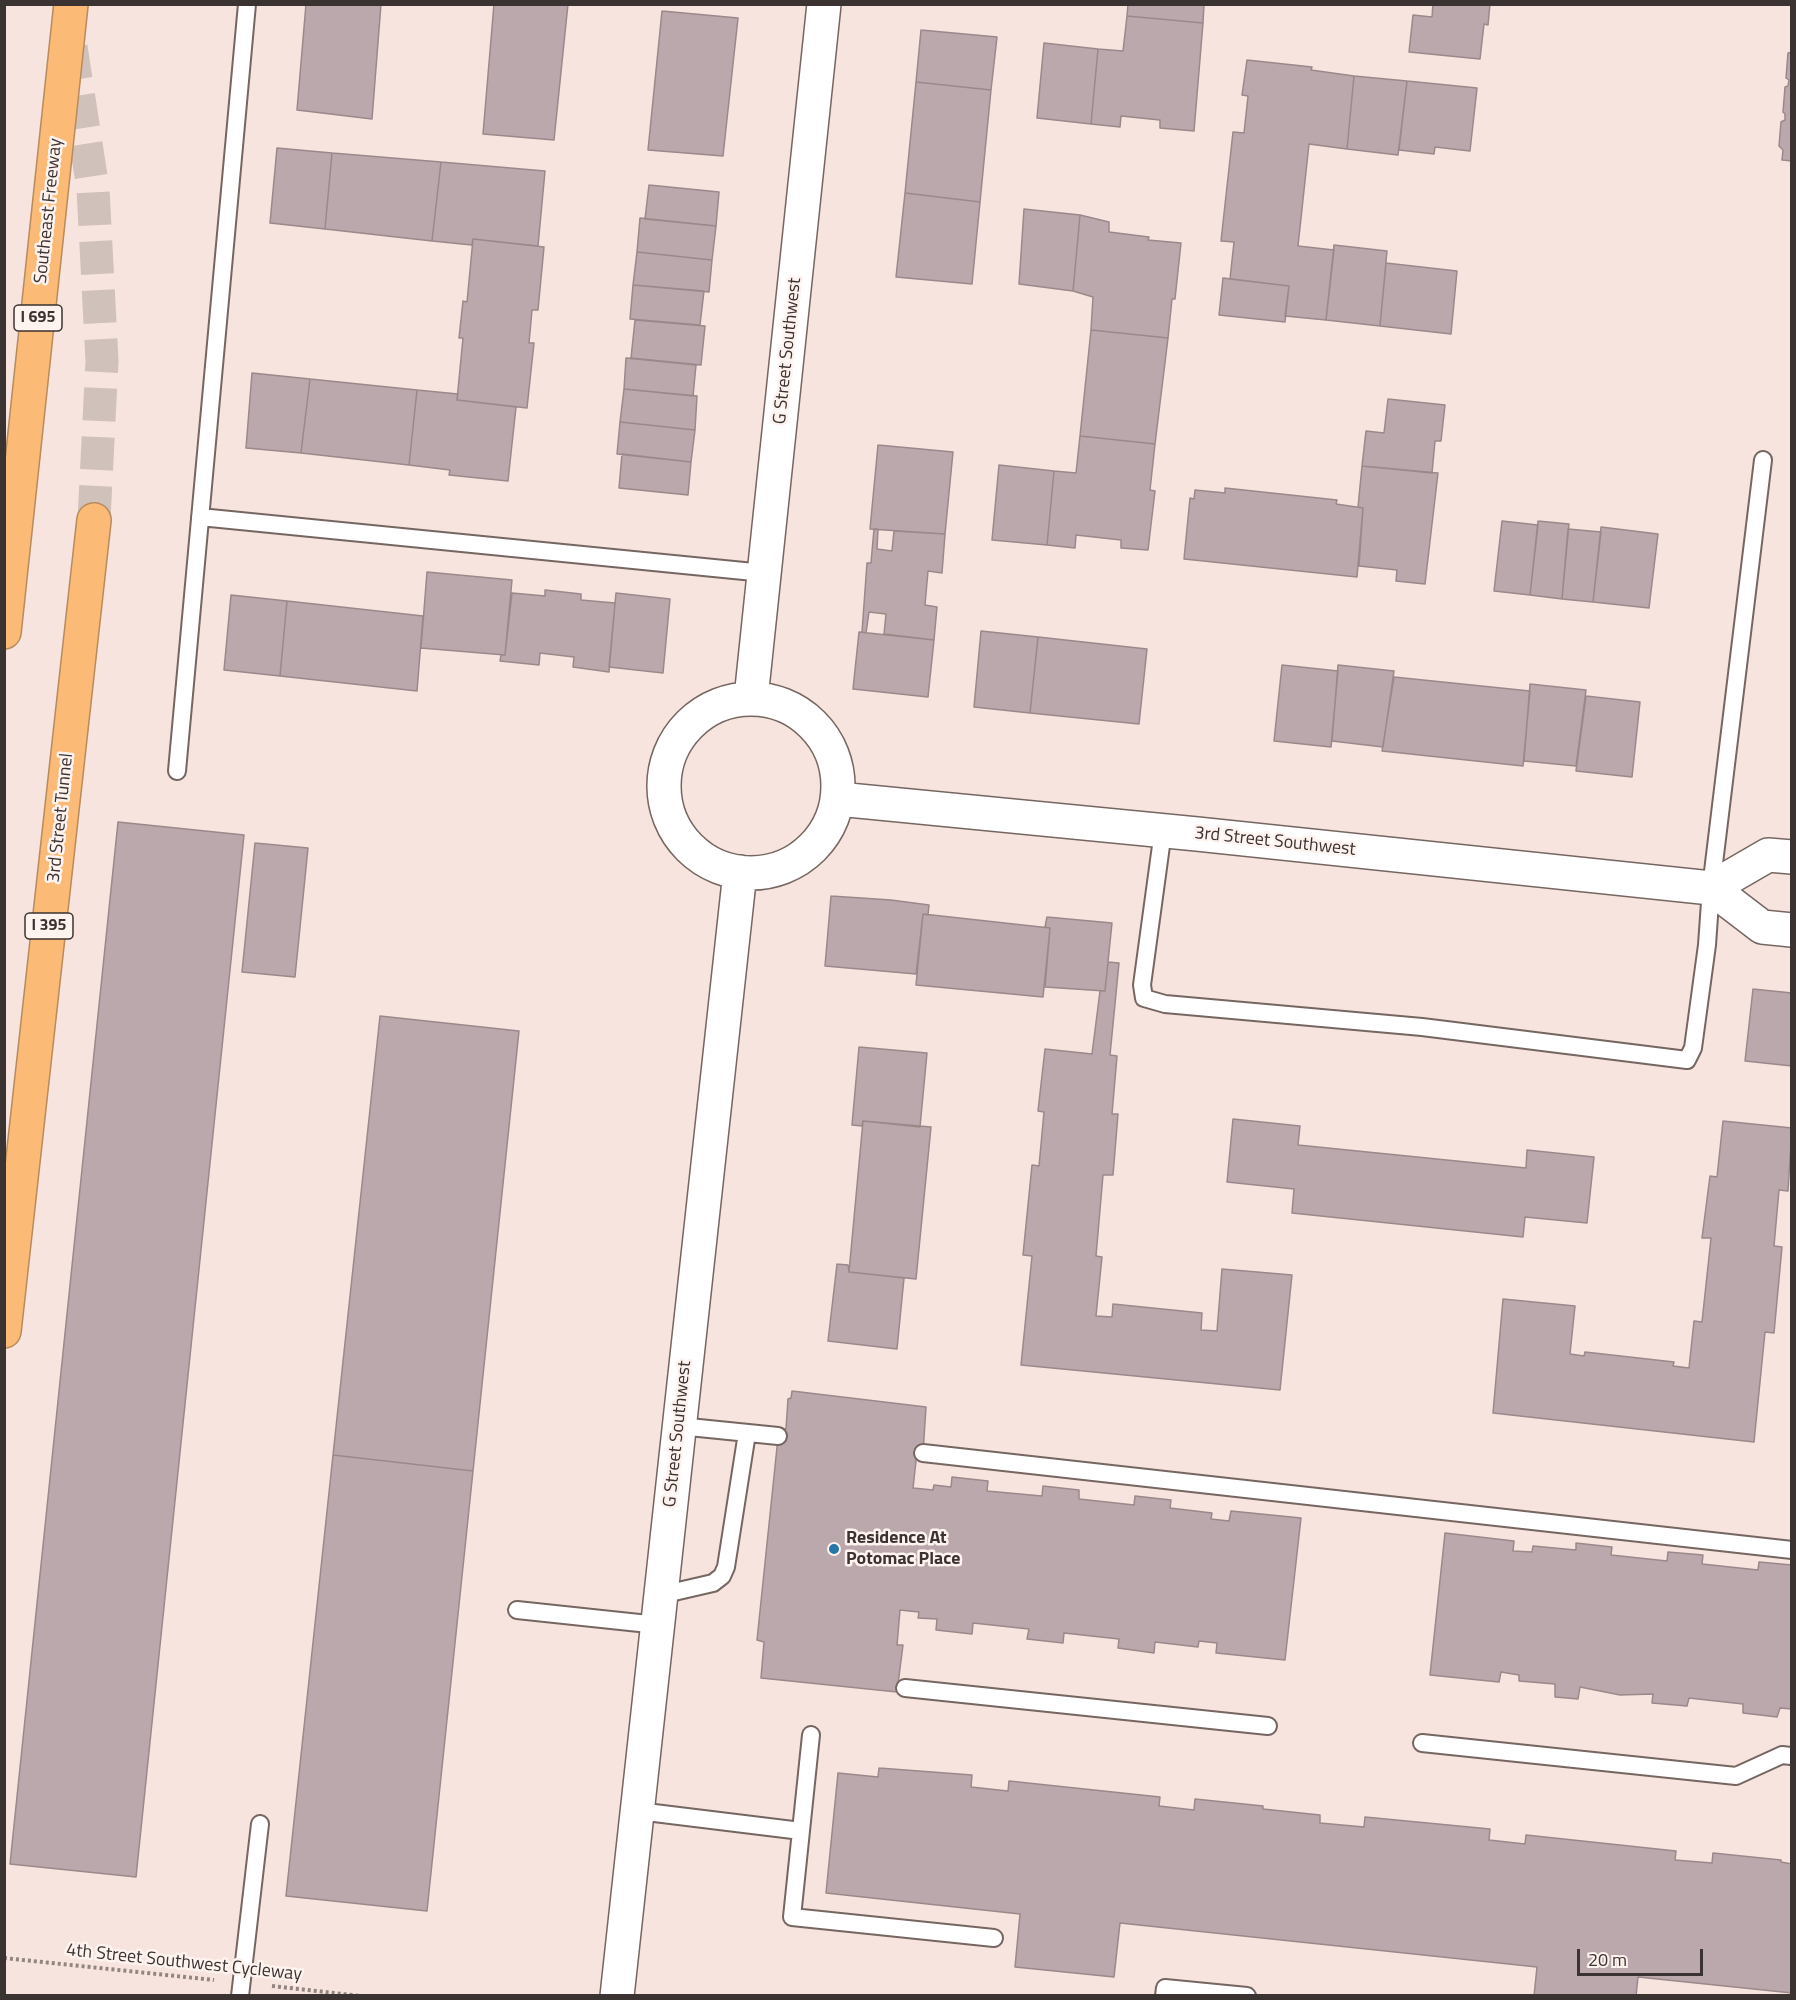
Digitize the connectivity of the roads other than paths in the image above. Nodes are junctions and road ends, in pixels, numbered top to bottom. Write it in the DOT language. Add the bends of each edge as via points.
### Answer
graph roads {
  1 [pos="71,4"];
  2 [pos="247,4"];
  3 [pos="824,4"];
  4 [pos="1763,460"];
  5 [pos="200,517"];
  6 [pos="94,520"];
  7 [pos="764,573"];
  8 [pos="4,632"];
  9 [pos="751,698"];
  10 [pos="177,771"];
  11 [pos="838,799"];
  12 [pos="1163,831"];
  13 [pos="1791,857"];
  14 [pos="740,872"];
  15 [pos="1711,888"];
  16 [pos="1791,930"];
  17 [pos="4,1331"];
  18 [pos="680,1426"];
  19 [pos="747,1433"];
  20 [pos="778,1436"];
  21 [pos="923,1453"];
  22 [pos="1791,1550"];
  23 [pos="517,1610"];
  24 [pos="659,1610"];
  25 [pos="904,1688"];
  26 [pos="1268,1726"];
  27 [pos="811,1735"];
  28 [pos="1422,1743"];
  29 [pos="1791,1756"];
  30 [pos="638,1811"];
  31 [pos="260,1824"];
  32 [pos="801,1831"];
  33 [pos="994,1938"];
  34 [pos="241,1989"];
  35 [pos="618,1995"];
  36 [pos="1164,1995"];
  37 [pos="1247,1995"];
  1 -- 8 [label="highway, Southeast Freeway / I 695"];
  2 -- 5 [label="lane"];
  3 -- 7 [label="street, G Street Southwest"];
  4 -- 15 [label="lane"];
  5 -- 7 [label="lane"];
  5 -- 10 [label="lane"];
  6 -- 17 [label="highway, 3rd Street Tunnel / I 395"];
  7 -- 9 [label="street, G Street Southwest"];
  9 -- 11 [label="street" via="787,706 810,721 828,744 837,771"];
  9 -- 14 [label="street" via="731,700 706,711 685,729 670,752 663,779 665,806 676,832 694,853 718,868"];
  11 -- 12 [label="street, 3rd Street Southwest"];
  11 -- 14 [label="street" via="830,824 815,846 795,862 771,872"];
  12 -- 15 [label="street, 3rd Street Southwest"];
  12 -- 15 [label="lane" via="1142,986 1144,998 1165,1004 1422,1027 1670,1060 1687,1060 1693,1048"];
  13 -- 15 [label="street" via="1768,855"];
  14 -- 18 [label="street, G Street Southwest"];
  15 -- 16 [label="street" via="1762,927"];
  18 -- 19 [label="lane"];
  18 -- 24 [label="street, G Street Southwest"];
  19 -- 20 [label="lane"];
  19 -- 24 [label="lane" via="722,1576"];
  21 -- 22 [label="lane"];
  23 -- 24 [label="lane"];
  24 -- 30 [label="street, G Street Southwest"];
  25 -- 26 [label="lane"];
  27 -- 32 [label="lane"];
  28 -- 29 [label="lane" via="1736,1776 1782,1755"];
  30 -- 32 [label="lane"];
  30 -- 35 [label="street, G Street Southwest"];
  31 -- 34 [label="lane"];
  32 -- 33 [label="lane" via="792,1917"];
  36 -- 37 [label="lane" via="1165,1988"];
}
